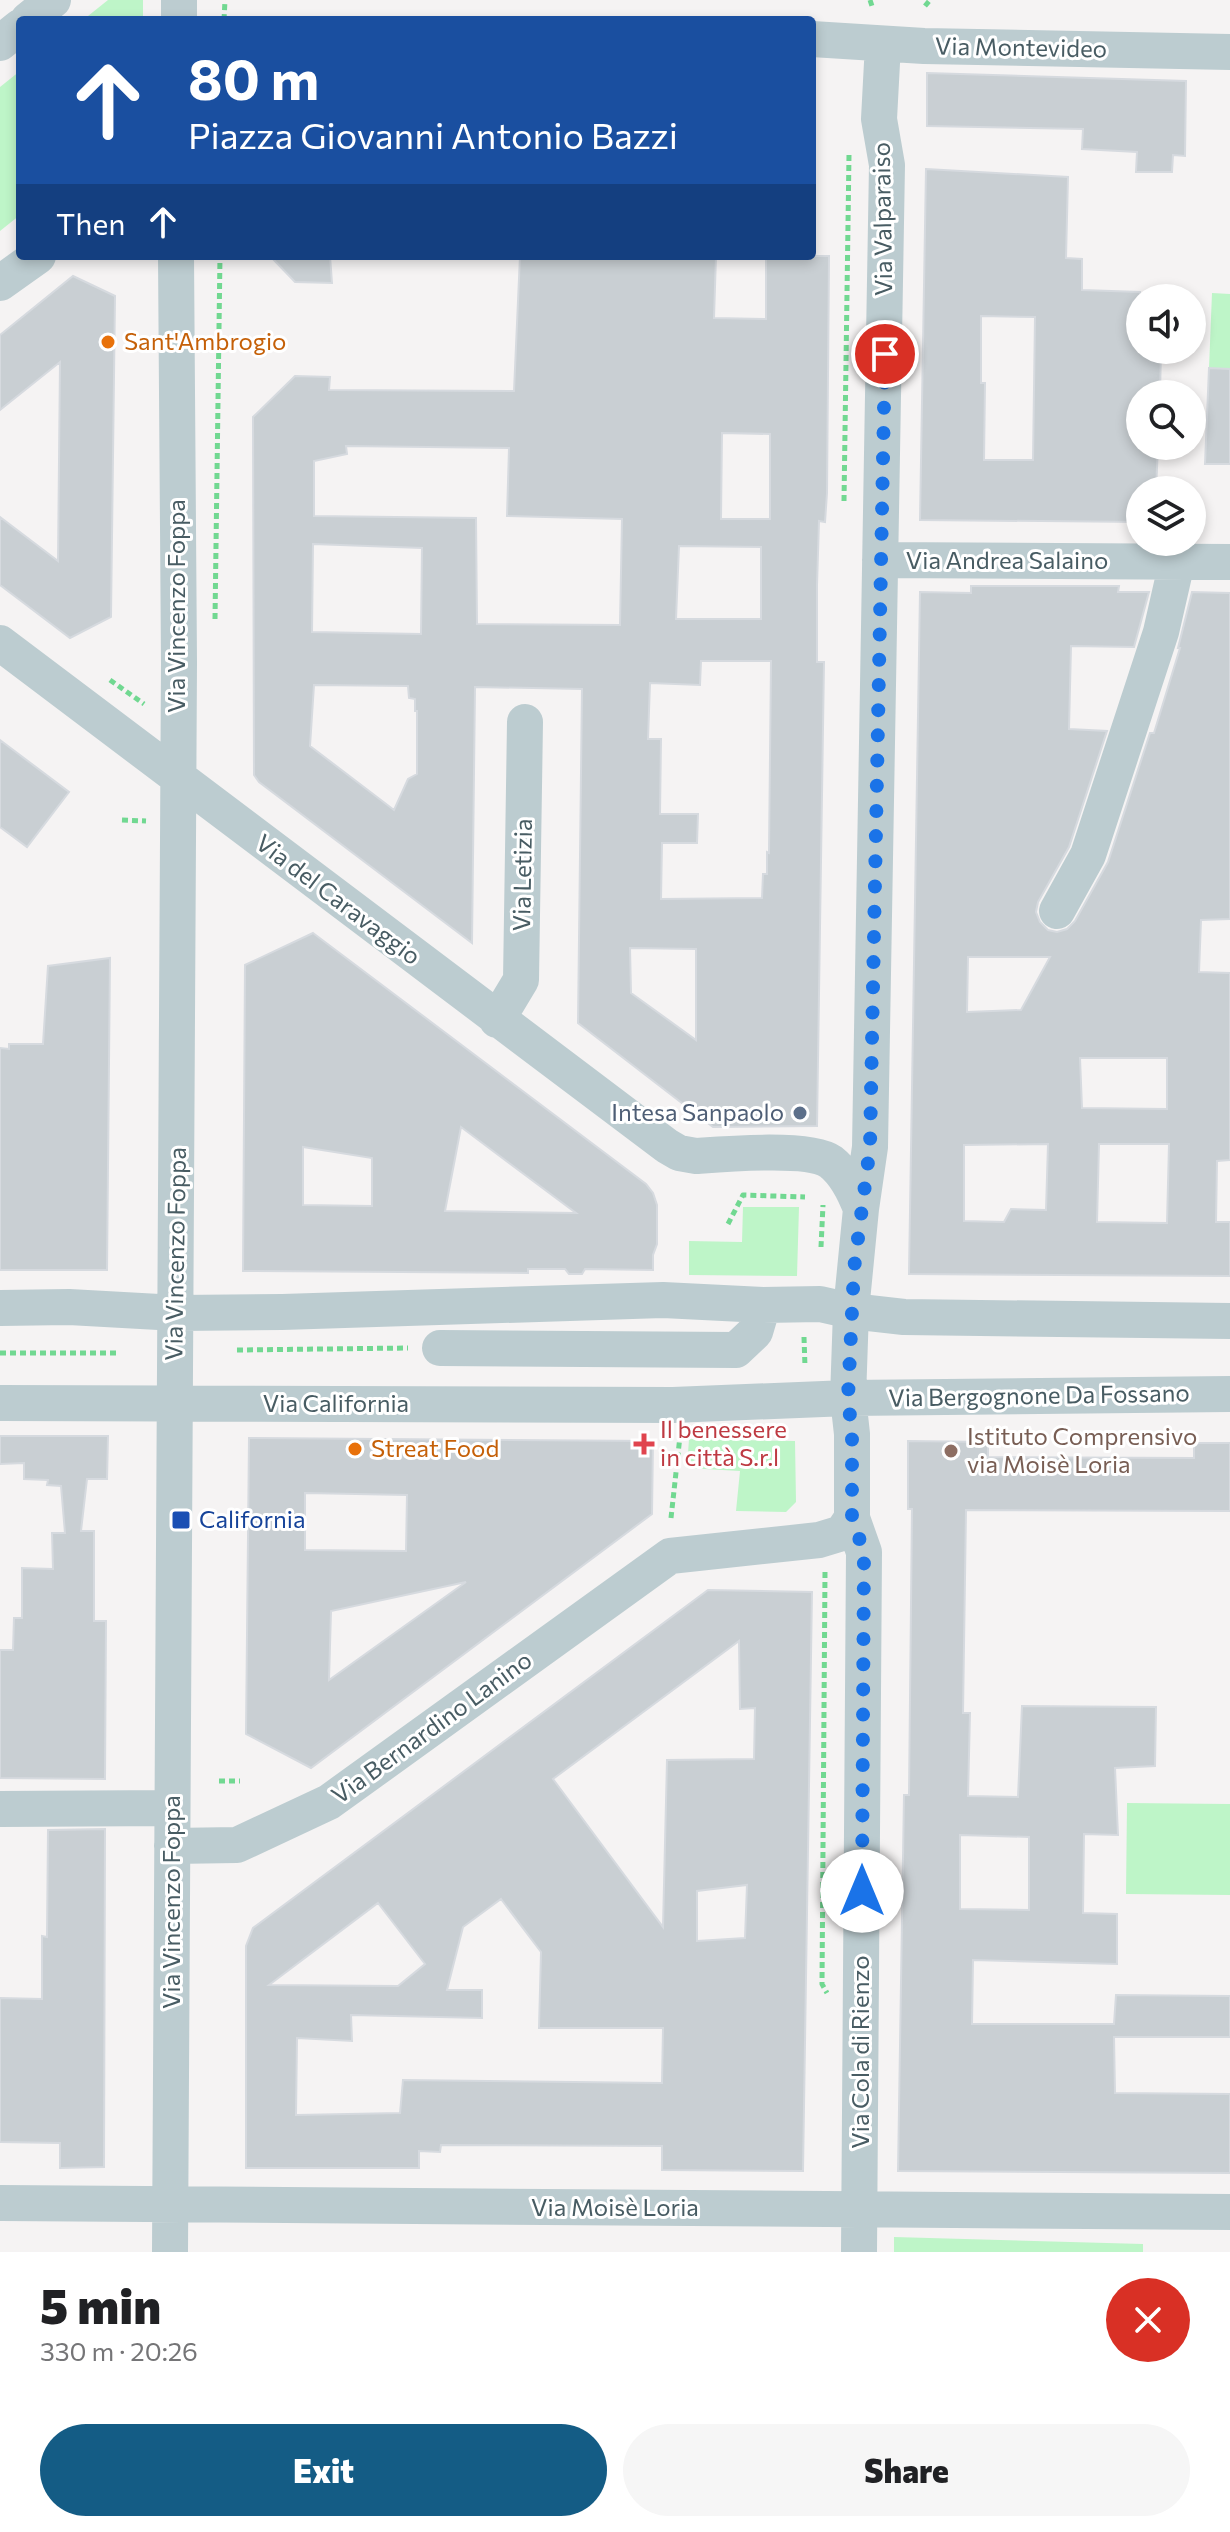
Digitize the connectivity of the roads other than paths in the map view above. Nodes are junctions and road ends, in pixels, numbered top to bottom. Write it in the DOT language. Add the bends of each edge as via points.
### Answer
graph roads {
  1 [pos="53,0"];
  2 [pos="33,16"];
  3 [pos="16,30"];
  4 [pos="816,39"];
  5 [pos="0,43"];
  6 [pos="883,44"];
  7 [pos="1230,52"];
  8 [pos="32,260"];
  9 [pos="176,260"];
  10 [pos="0,283"];
  11 [pos="880,560"];
  12 [pos="1177,562"];
  13 [pos="1230,562"];
  14 [pos="0,643"];
  15 [pos="525,722"];
  16 [pos="178,779"];
  17 [pos="1057,911"];
  18 [pos="497,1020"];
  19 [pos="861,1209"];
  20 [pos="763,1305"];
  21 [pos="0,1308"];
  22 [pos="851,1311"];
  23 [pos="177,1313"];
  24 [pos="1230,1321"];
  25 [pos="440,1348"];
  26 [pos="1230,1394"];
  27 [pos="848,1398"];
  28 [pos="0,1403"];
  29 [pos="174,1405"];
  30 [pos="677,1418"];
  31 [pos="852,1518"];
  32 [pos="172,1808"];
  33 [pos="0,1809"];
  34 [pos="172,1846"];
  35 [pos="0,2203"];
  36 [pos="171,2206"];
  37 [pos="859,2208"];
  38 [pos="1230,2212"];
  39 [pos="170,2252"];
  40 [pos="859,2252"];
  1 -- 2 [label="street"];
  3 -- 5 [label="street"];
  4 -- 6 [label="street, Via Montevideo"];
  6 -- 7 [label="street, Via Montevideo"];
  6 -- 11 [label="street, Via Valparaiso" via="879,119 887,181"];
  8 -- 10 [label="street"];
  9 -- 16 [label="street, Via Vincenzo Foppa"];
  11 -- 12 [label="street, Via Andrea Salaino"];
  11 -- 19 [label="street, Via Valparaiso" via="870,1147"];
  12 -- 13 [label="street, Via Andrea Salaino"];
  12 -- 17 [label="street" via="1161,632 1088,855"];
  14 -- 16 [label="street, Via del Caravaggio"];
  15 -- 18 [label="street, Via Letizia" via="521,980"];
  16 -- 18 [label="street, Via del Caravaggio"];
  16 -- 23 [label="street, Via Vincenzo Foppa"];
  18 -- 19 [label="street, Via del Caravaggio" via="679,1153 811,1154 837,1168"];
  19 -- 22 [label="street, Via Valparaiso"];
  20 -- 22 [label="street" via="820,1304"];
  20 -- 23 [label="street" via="663,1300"];
  20 -- 25 [label="street" via="755,1332 736,1350"];
  21 -- 23 [label="street"];
  22 -- 24 [label="street" via="904,1317"];
  22 -- 27 [label="street, Via Valparaiso"];
  23 -- 29 [label="street, Via Vincenzo Foppa"];
  26 -- 27 [label="street, Via Bergognone Da Fossano"];
  27 -- 30 [label="street, Via Bergognone Da Fossano"];
  27 -- 31 [label="street, Via Cola di Rienzo"];
  28 -- 29 [label="street, Via California"];
  29 -- 30 [label="street, Via California"];
  29 -- 32 [label="street, Via Vincenzo Foppa"];
  31 -- 34 [label="street, Via Bernardino Lanino" via="842,1533 819,1540 670,1556 329,1802 237,1845"];
  31 -- 37 [label="street, Via Cola di Rienzo" via="864,1552"];
  32 -- 33 [label="street"];
  32 -- 34 [label="street, Via Vincenzo Foppa"];
  34 -- 36 [label="street, Via Vincenzo Foppa"];
  35 -- 36 [label="street, Via Moisè Loria"];
  36 -- 37 [label="street, Via Moisè Loria"];
  36 -- 39 [label="street, Via Vincenzo Foppa"];
  37 -- 38 [label="street, Via Moisè Loria"];
  37 -- 40 [label="street, Via Cola di Rienzo"];
}
